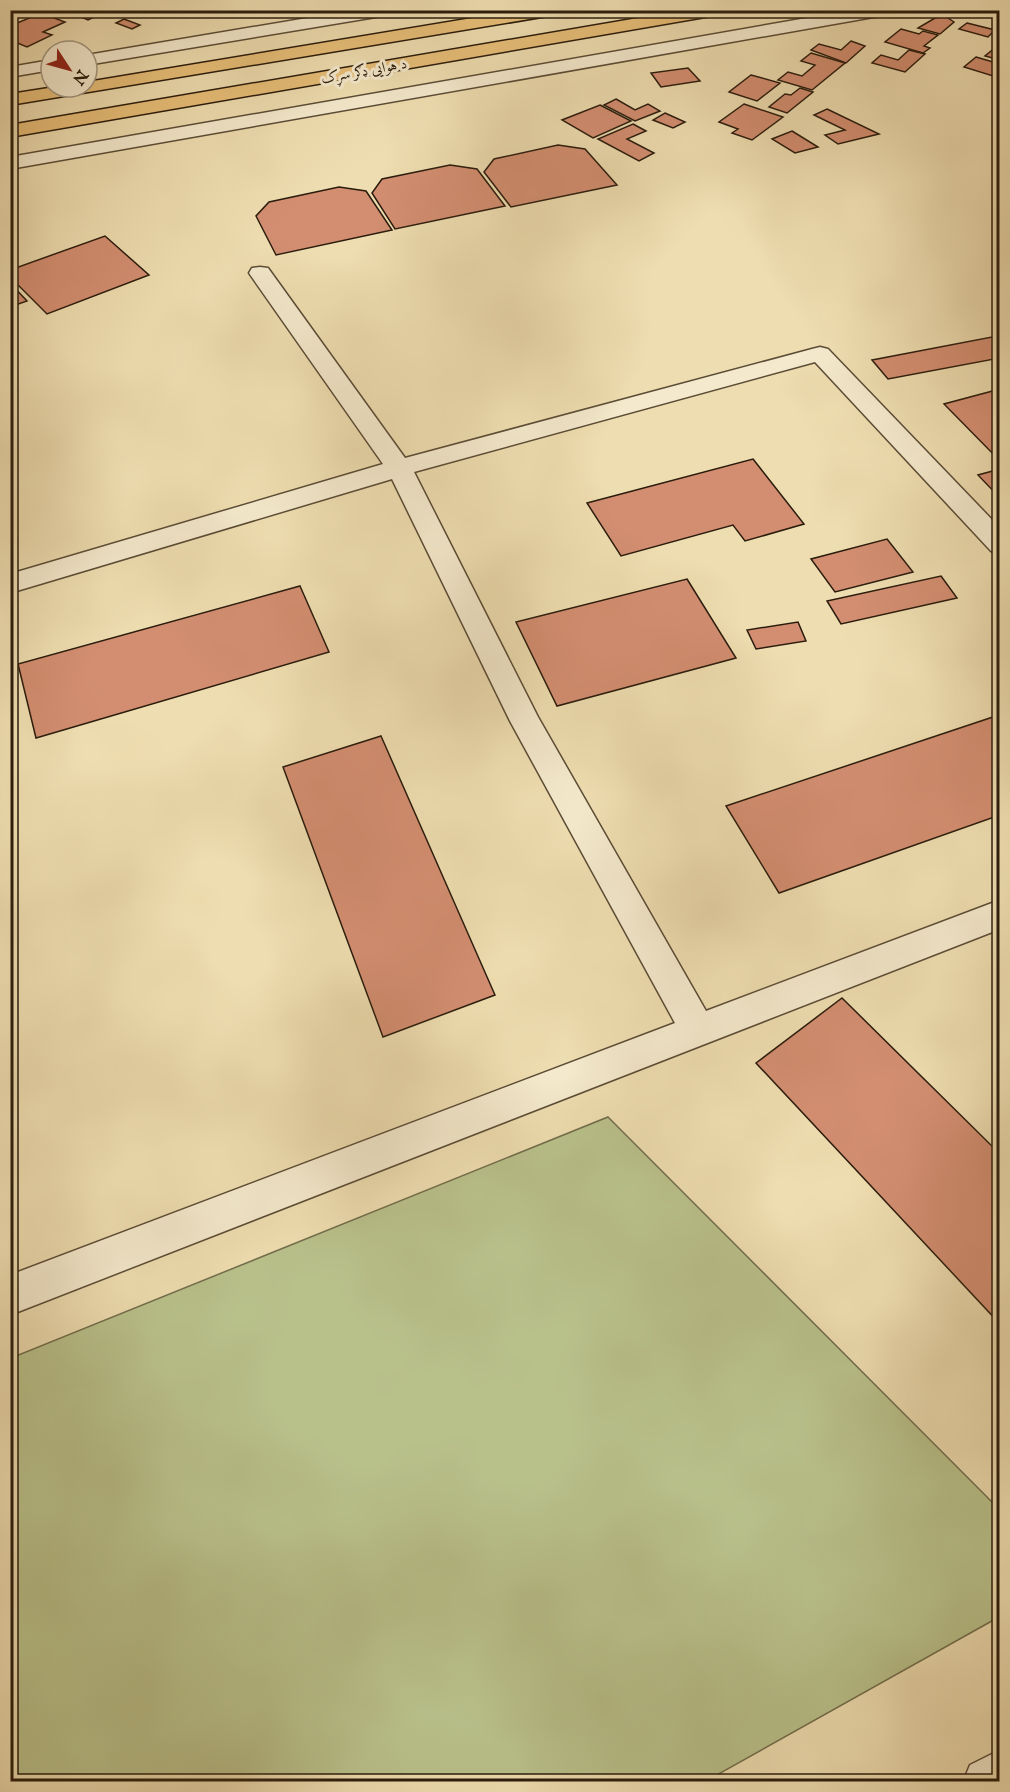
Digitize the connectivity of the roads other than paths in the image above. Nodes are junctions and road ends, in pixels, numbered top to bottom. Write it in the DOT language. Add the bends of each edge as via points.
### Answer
graph roads {
  1 [pos="388,10"];
  2 [pos="554,10"];
  3 [pos="717,10"];
  4 [pos="885,10"];
  5 [pos="99,58"];
  6 [pos="39,68"];
  7 [pos="10,72"];
  8 [pos="10,100"];
  9 [pos="10,131"];
  10 [pos="10,163"];
  11 [pos="260,273"];
  12 [pos="399,468"];
  13 [pos="999,545"];
  14 [pos="10,584"];
  15 [pos="999,914"];
  16 [pos="698,1030"];
  17 [pos="10,1295"];
  18 [pos="999,1774"];
  19 [pos="987,1782"];
  1 -- 5 [label="street"];
  2 -- 8 [label="main road, د هوایی ډګر سړک"];
  3 -- 9 [label="main road, د هوایی ډګر سړک"];
  4 -- 10 [label="street"];
  6 -- 7 [label="street"];
  11 -- 12 [label="street"];
  12 -- 13 [label="street" via="820,354"];
  12 -- 14 [label="street"];
  12 -- 16 [label="street" via="525,721"];
  15 -- 16 [label="street"];
  16 -- 17 [label="street"];
  18 -- 19 [label="street"];
}
